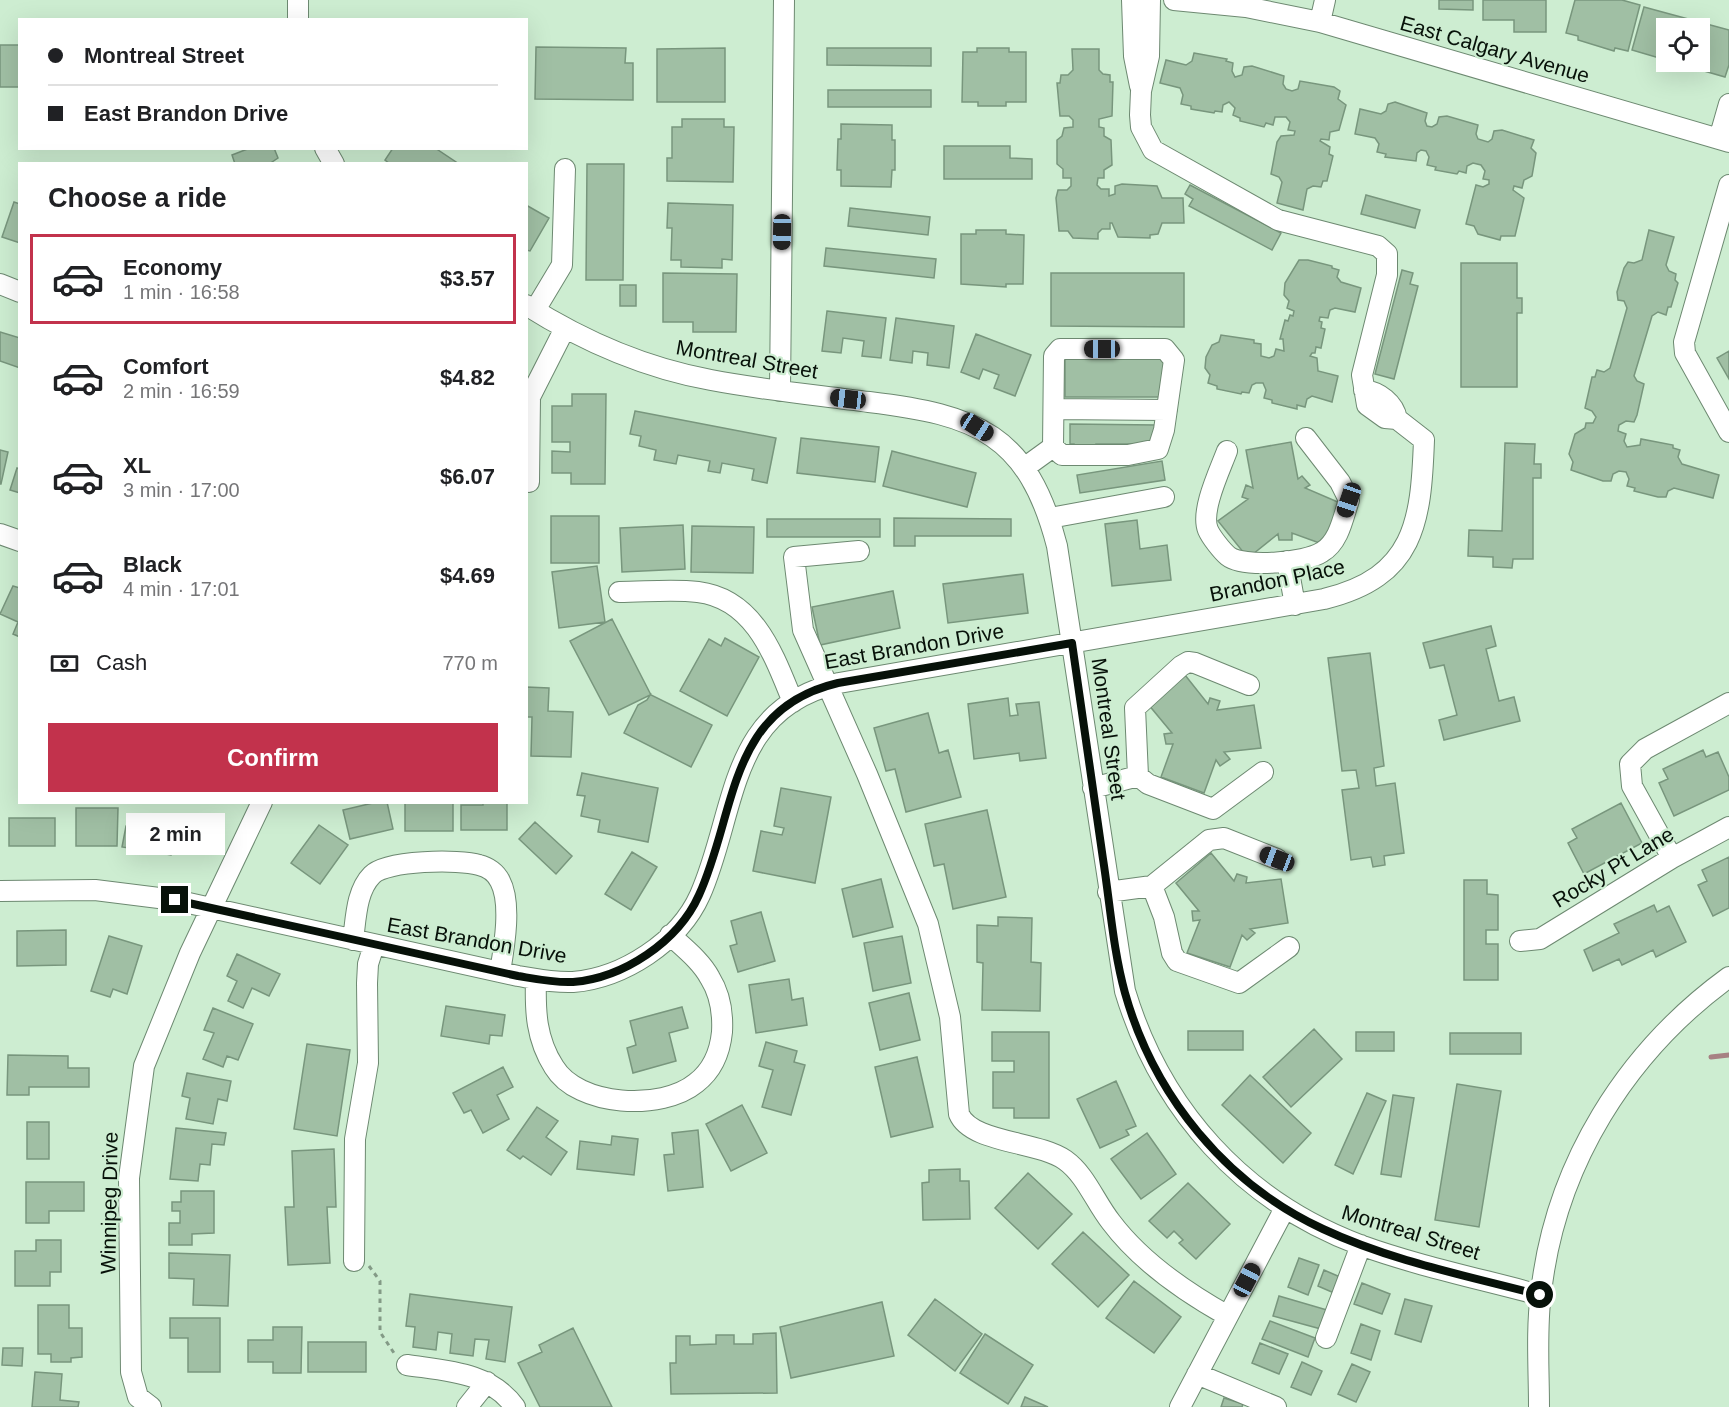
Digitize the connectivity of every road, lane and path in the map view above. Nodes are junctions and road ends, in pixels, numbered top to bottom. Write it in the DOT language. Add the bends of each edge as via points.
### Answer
graph roads {
  1 [pos="298,0"];
  2 [pos="784,0"];
  3 [pos="1132,0"];
  4 [pos="1150,0"];
  5 [pos="1174,0"];
  6 [pos="1325,0"];
  7 [pos="298,18"];
  8 [pos="1320,22"];
  9 [pos="1141,91"];
  10 [pos="1729,105"];
  11 [pos="1724,141"];
  12 [pos="565,169"];
  13 [pos="1729,185"];
  14 [pos="0,284"];
  15 [pos="18,291"];
  16 [pos="531,308"];
  17 [pos="565,328"];
  18 [pos="780,390"];
  19 [pos="1053,409"];
  20 [pos="1167,410"];
  21 [pos="1729,432"];
  22 [pos="1306,438"];
  23 [pos="1053,447"];
  24 [pos="1227,451"];
  25 [pos="1024,468"];
  26 [pos="529,482"];
  27 [pos="1164,497"];
  28 [pos="1050,518"];
  29 [pos="0,534"];
  30 [pos="18,540"];
  31 [pos="859,551"];
  32 [pos="1287,561"];
  33 [pos="619,592"];
  34 [pos="1295,605"];
  35 [pos="1072,643"];
  36 [pos="826,686"];
  37 [pos="1250,686"];
  38 [pos="793,702"];
  39 [pos="1729,703"];
  40 [pos="1263,772"];
  41 [pos="1138,776"];
  42 [pos="1093,788"];
  43 [pos="261,804"];
  44 [pos="1729,827"];
  45 [pos="1672,858"];
  46 [pos="1277,859"];
  47 [pos="1152,886"];
  48 [pos="0,891"];
  49 [pos="1108,892"];
  50 [pos="212,908"];
  51 [pos="670,935"];
  52 [pos="353,940"];
  53 [pos="1520,942"];
  54 [pos="374,945"];
  55 [pos="1289,947"];
  56 [pos="500,972"];
  57 [pos="1729,977"];
  58 [pos="536,979"];
  59 [pos="1285,1208"];
  60 [pos="1361,1245"];
  61 [pos="354,1261"];
  62 [pos="1540,1295"];
  63 [pos="1228,1316"];
  64 [pos="1326,1338"];
  65 [pos="407,1365"];
  66 [pos="1197,1374"];
  67 [pos="487,1382"];
  68 [pos="151,1407"];
  69 [pos="467,1407"];
  70 [pos="515,1407"];
  71 [pos="1180,1407"];
  72 [pos="1276,1407"];
  73 [pos="1539,1407"];
  1 -- 7 [label="street"];
  2 -- 18 [label="street"];
  3 -- 9 [label="street" via="1134,56"];
  4 -- 9 [label="street" via="1149,56"];
  5 -- 8 [label="street, East Calgary Avenue" via="1246,7"];
  6 -- 8 [label="street"];
  8 -- 11 [label="street, East Calgary Avenue"];
  9 -- 34 [label="street, Brandon Place" via="1144,134 1153,150 1164,158 1278,220 1378,246 1387,254 1387,274 1362,375 1364,390 1367,405 1385,418 1397,419 1424,440 1422,498 1411,537 1389,567 1341,595"];
  10 -- 11 [label="street"];
  12 -- 16 [label="street" via="562,265"];
  13 -- 21 [label="street" via="1684,342 1686,353"];
  14 -- 15 [label="street"];
  16 -- 17 [label="street, Montreal Street"];
  17 -- 18 [label="street, Montreal Street" via="624,355 672,371"];
  17 -- 26 [label="street" via="530,397"];
  18 -- 25 [label="street, Montreal Street" via="937,411 998,440"];
  19 -- 20 [label="street"];
  19 -- 20 [label="street" via="1054,357 1060,349 1165,349 1174,360"];
  19 -- 23 [label="street"];
  20 -- 23 [label="street" via="1158,449 1128,455 1062,455"];
  22 -- 32 [label="street" via="1349,500 1336,538 1322,553"];
  23 -- 25 [label="street"];
  24 -- 32 [label="street" via="1206,510 1207,530 1228,557 1252,564"];
  25 -- 28 [label="street, Montreal Street"];
  27 -- 28 [label="street"];
  28 -- 35 [label="street, Montreal Street"];
  29 -- 30 [label="street"];
  31 -- 36 [label="street" via="794,557 803,630"];
  32 -- 34 [label="street"];
  33 -- 38 [label="street" via="699,592 733,604 756,625"];
  34 -- 35 [label="street, Brandon Place"];
  35 -- 36 [label="street, East Brandon Drive"];
  35 -- 42 [label="street, Montreal Street"];
  36 -- 38 [label="street, East Brandon Drive"];
  36 -- 63 [label="street" via="867,774 928,924 950,1017 962,1122 974,1131 1045,1149 1066,1160 1135,1248 1179,1286"];
  37 -- 41 [label="street" via="1195,663 1181,666 1135,708"];
  38 -- 51 [label="street, East Brandon Drive" via="766,727 744,758 699,897"];
  39 -- 45 [label="street" via="1645,749 1630,764 1632,786"];
  40 -- 41 [label="street" via="1213,808 1148,784"];
  41 -- 42 [label="street"];
  42 -- 49 [label="street, Montreal Street"];
  43 -- 50 [label="street, Winnipeg Drive"];
  44 -- 45 [label="street, Rocky Pt Lane"];
  45 -- 53 [label="street, Rocky Pt Lane" via="1540,939"];
  46 -- 47 [label="street" via="1224,838 1209,840"];
  47 -- 49 [label="street"];
  47 -- 55 [label="street" via="1177,961 1239,983"];
  48 -- 50 [label="street, East Brandon Drive" via="95,890"];
  49 -- 59 [label="street, Montreal Street" via="1125,991 1160,1075 1212,1149 1248,1182"];
  50 -- 52 [label="street, East Brandon Drive"];
  50 -- 68 [label="street, Winnipeg Drive" via="158,1027 144,1066 136,1113 129,1178 131,1372 138,1397"];
  51 -- 58 [label="street, East Brandon Drive" via="644,956 611,973 572,982"];
  51 -- 58 [label="street" via="710,977 717,992 722,1024 717,1057 696,1084 682,1092 644,1101 623,1101 582,1091 566,1082 555,1069 539,1035"];
  52 -- 54 [label="street, East Brandon Drive"];
  52 -- 56 [label="street" via="361,893 373,873 409,863 476,864 494,873 504,891"];
  54 -- 56 [label="street, East Brandon Drive"];
  54 -- 61 [label="street" via="367,983 368,1063 355,1139"];
  56 -- 58 [label="street, East Brandon Drive"];
  57 -- 62 [label="street" via="1660,1036 1619,1086 1594,1128 1571,1175 1555,1221"];
  59 -- 60 [label="street, Montreal Street"];
  59 -- 63 [label="street"];
  60 -- 62 [label="street, Montreal Street"];
  60 -- 64 [label="street"];
  61 -- 65 [label="path" via="376,1273 381,1290 380,1332"];
  62 -- 73 [label="street"];
  63 -- 66 [label="street"];
  65 -- 67 [label="street"];
  66 -- 71 [label="street"];
  66 -- 72 [label="street"];
  67 -- 69 [label="street"];
  67 -- 70 [label="street" via="500,1389"];
}
